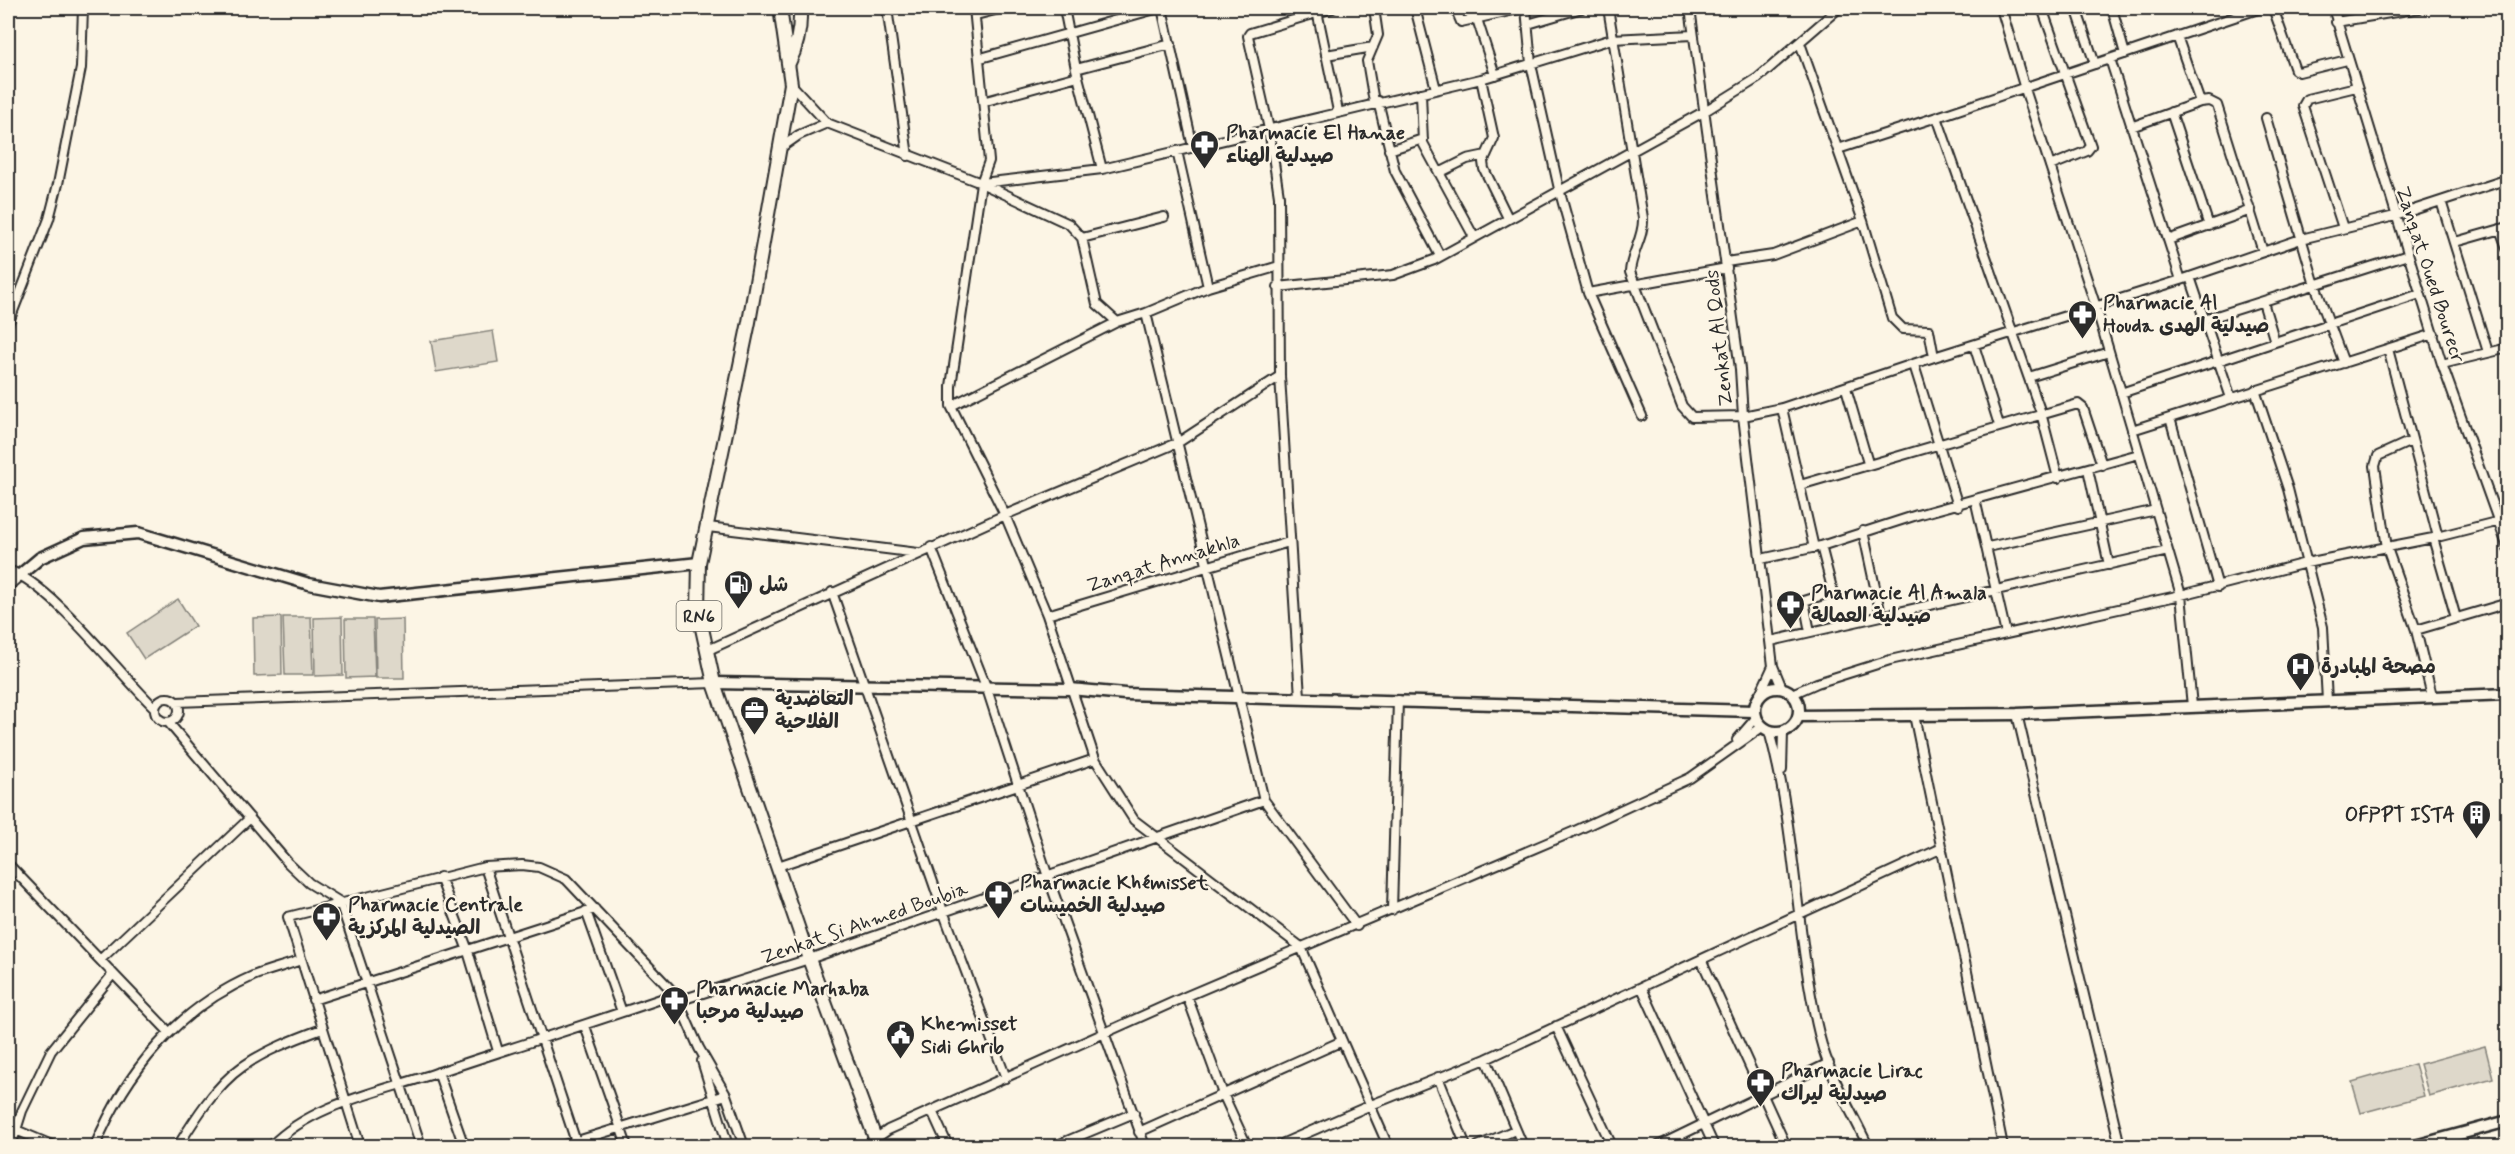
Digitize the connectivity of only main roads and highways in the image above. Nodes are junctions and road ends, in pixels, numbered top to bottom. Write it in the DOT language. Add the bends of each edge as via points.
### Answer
graph roads {
  1 [pos="780,8"];
  2 [pos="800,8"];
  3 [pos="789,64"];
  4 [pos="876,1142"];
  1 -- 3 [label="main road, RN6"];
  2 -- 3 [label="main road, RN6" via="801,24"];
  3 -- 4 [label="main road, RN6" via="791,84 752,310 699,563 698,610 714,682"];
}
